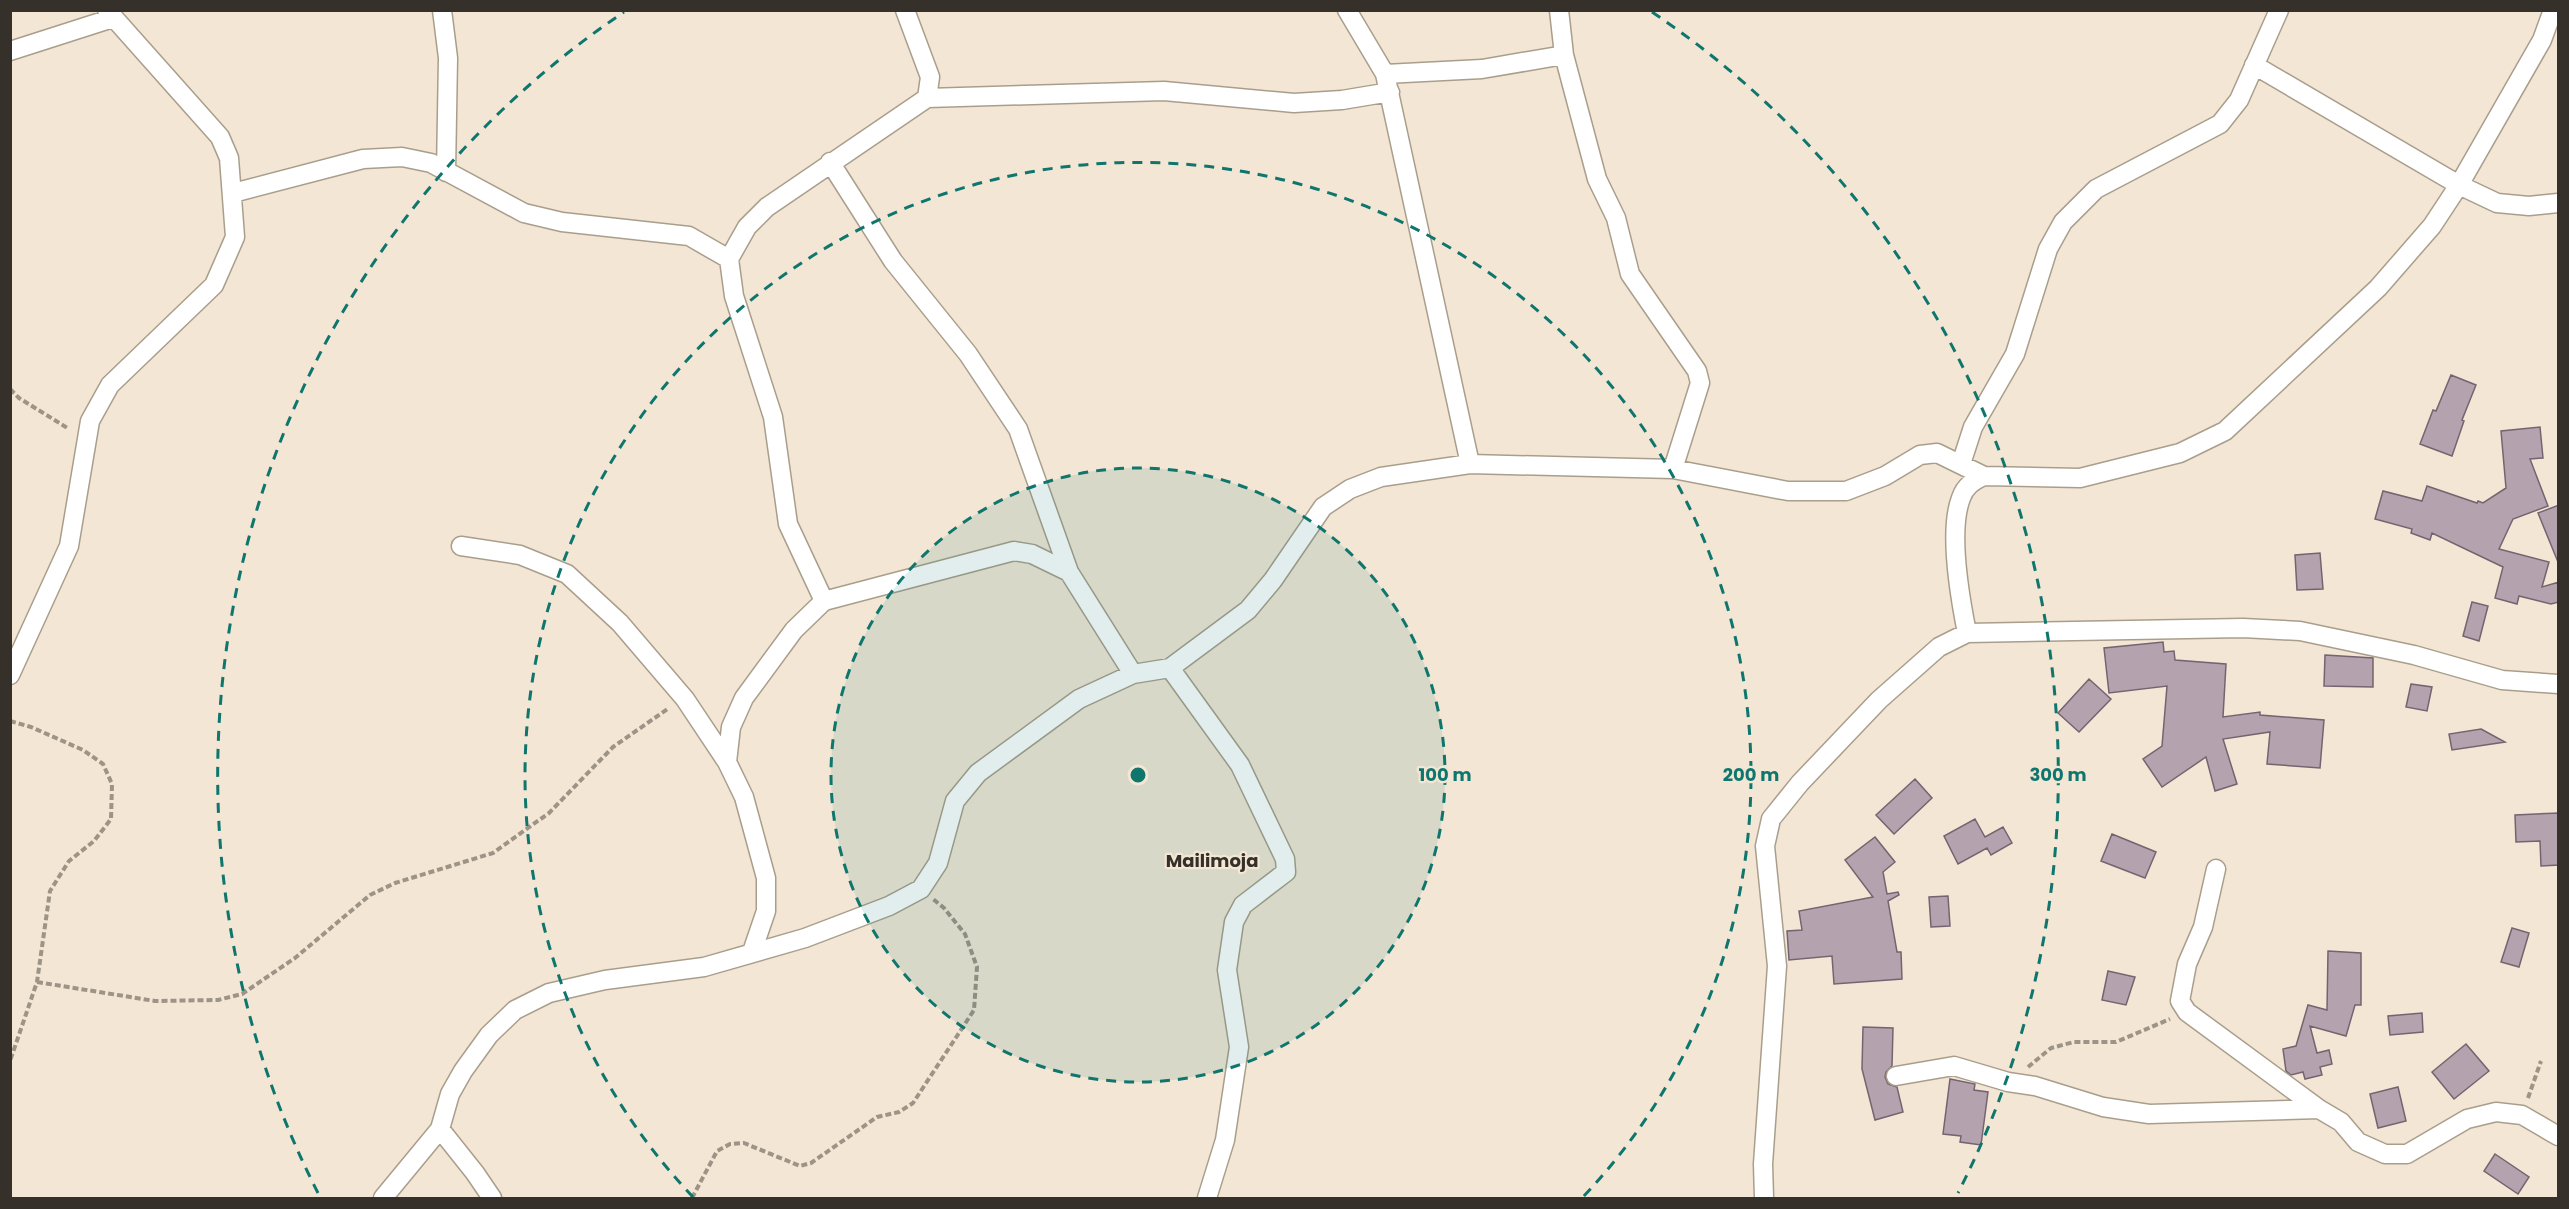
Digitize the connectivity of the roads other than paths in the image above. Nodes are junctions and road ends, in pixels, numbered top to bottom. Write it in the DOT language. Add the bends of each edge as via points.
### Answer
graph roads {
  1 [pos="442,10"];
  2 [pos="905,10"];
  3 [pos="1347,10"];
  4 [pos="1559,10"];
  5 [pos="2279,10"];
  6 [pos="2553,10"];
  7 [pos="110,14"];
  8 [pos="10,51"];
  9 [pos="1564,55"];
  10 [pos="2254,65"];
  11 [pos="1385,74"];
  12 [pos="1390,92"];
  13 [pos="927,99"];
  14 [pos="830,162"];
  15 [pos="446,172"];
  16 [pos="2459,185"];
  17 [pos="233,193"];
  18 [pos="2559,203"];
  19 [pos="729,259"];
  20 [pos="1972,427"];
  21 [pos="1937,453"];
  22 [pos="1470,464"];
  23 [pos="1961,464"];
  24 [pos="1673,468"];
  25 [pos="1984,476"];
  26 [pos="461,546"];
  27 [pos="1069,572"];
  28 [pos="824,601"];
  29 [pos="1967,633"];
  30 [pos="1170,668"];
  31 [pos="1133,674"];
  32 [pos="10,675"];
  33 [pos="2559,684"];
  34 [pos="727,762"];
  35 [pos="2216,869"];
  36 [pos="752,952"];
  37 [pos="1896,1076"];
  38 [pos="2319,1109"];
  39 [pos="440,1129"];
  40 [pos="2559,1136"];
  41 [pos="383,1198"];
  42 [pos="492,1198"];
  43 [pos="1207,1198"];
  44 [pos="1764,1198"];
  1 -- 15 [label="street" via="448,58"];
  2 -- 13 [label="street" via="930,77"];
  3 -- 11 [label="street"];
  4 -- 9 [label="street"];
  5 -- 10 [label="street"];
  6 -- 16 [label="street" via="2542,40"];
  7 -- 8 [label="street"];
  7 -- 17 [label="street" via="220,137 229,158"];
  9 -- 11 [label="street" via="1482,69"];
  9 -- 24 [label="street" via="1597,179 1616,218 1630,274 1697,371 1700,383"];
  10 -- 16 [label="street"];
  10 -- 20 [label="street" via="2239,100 2220,124 2096,189 2063,222 2048,249 2015,354"];
  11 -- 12 [label="street"];
  12 -- 13 [label="street" via="1294,103 1164,91"];
  12 -- 22 [label="street"];
  13 -- 14 [label="street"];
  14 -- 19 [label="street" via="767,207 747,227"];
  14 -- 27 [label="street" via="893,261 968,354 1018,429"];
  15 -- 17 [label="street" via="432,163 402,157 363,159"];
  15 -- 19 [label="street" via="524,213 562,222 689,236"];
  16 -- 18 [label="street" via="2497,203"];
  16 -- 25 [label="street" via="2432,226 2378,288 2225,431 2180,453 2080,478"];
  17 -- 32 [label="street" via="235,237 214,285 110,385 90,421 69,546"];
  19 -- 28 [label="street" via="734,296 773,417 788,524"];
  20 -- 21 [label="street"];
  20 -- 23 [label="street"];
  21 -- 23 [label="street"];
  21 -- 24 [label="street" via="1920,455 1886,476 1846,490 1788,491"];
  22 -- 24 [label="street"];
  22 -- 30 [label="street" via="1381,477 1350,489 1323,507 1248,610"];
  23 -- 25 [label="street"];
  25 -- 29 [label="street" via="1970,483 1961,496 1956,516 1957,582"];
  26 -- 34 [label="street" via="520,555 567,573 620,623 685,699"];
  27 -- 28 [label="street" via="1032,554 1014,551"];
  27 -- 31 [label="street"];
  28 -- 34 [label="street" via="794,630 744,698 731,727"];
  29 -- 33 [label="street" via="2243,628 2300,632 2414,655 2502,680"];
  29 -- 44 [label="street" via="1939,647 1879,700 1771,819 1765,846 1777,966"];
  30 -- 31 [label="street"];
  30 -- 43 [label="street" via="1240,765 1285,859 1286,872 1243,905 1234,922 1227,970 1239,1047 1225,1140"];
  31 -- 36 [label="street" via="1079,699 978,772 955,801 938,863 921,889 889,906 816,934"];
  34 -- 36 [label="street" via="744,797 766,878 766,911"];
  35 -- 38 [label="street" via="2180,1001 2187,1012"];
  36 -- 39 [label="street" via="704,967 605,980 549,993 515,1010 489,1035 463,1071 450,1094"];
  37 -- 38 [label="street" via="1954,1066 2103,1107 2149,1114"];
  38 -- 40 [label="street" via="2340,1122 2358,1142 2385,1154 2407,1154 2468,1119 2496,1112 2522,1115"];
  39 -- 41 [label="street"];
  39 -- 42 [label="street"];
}
